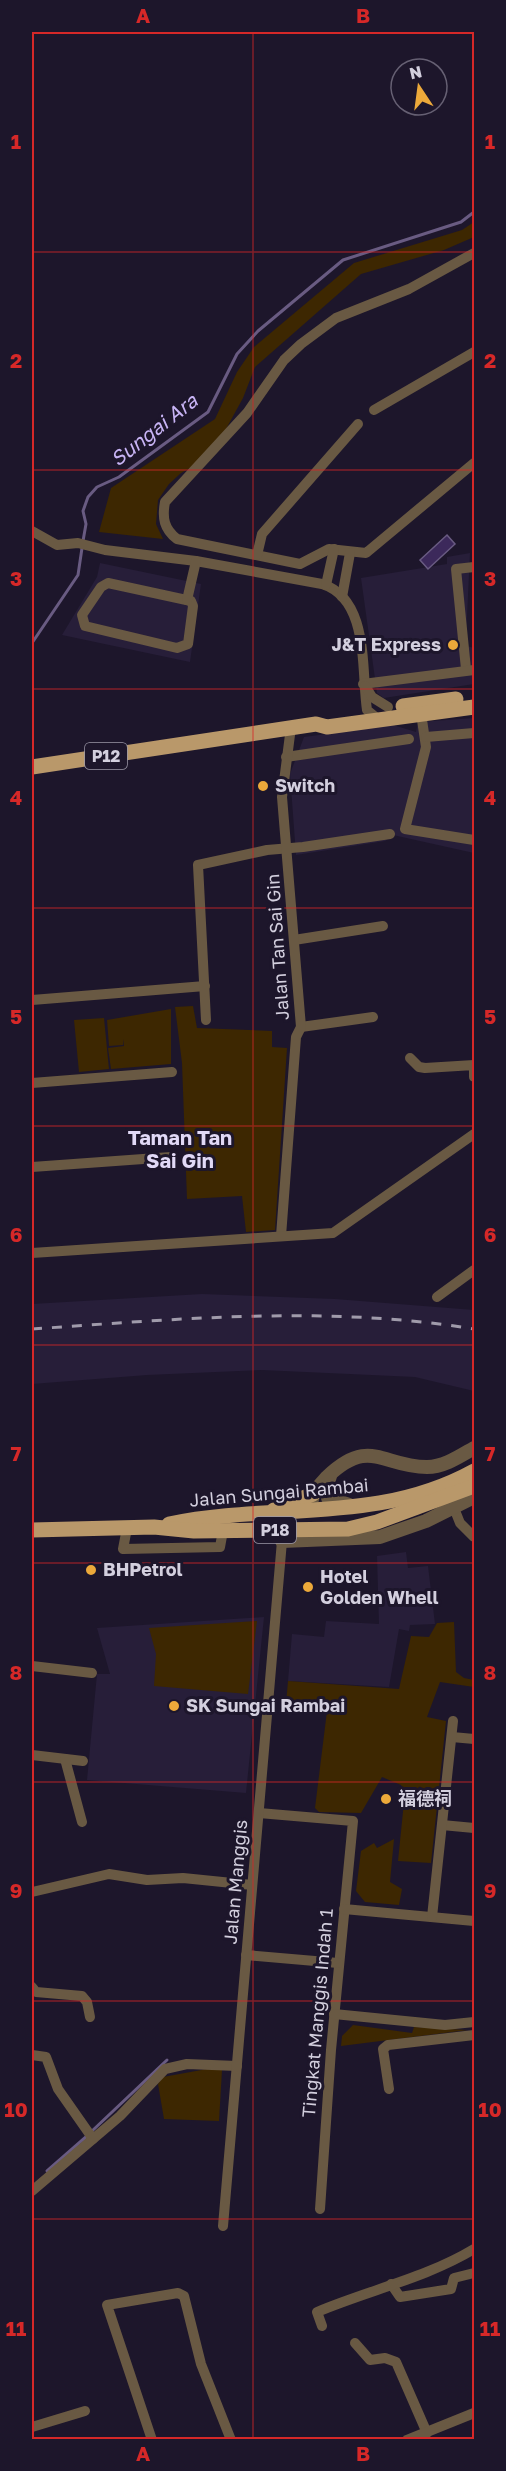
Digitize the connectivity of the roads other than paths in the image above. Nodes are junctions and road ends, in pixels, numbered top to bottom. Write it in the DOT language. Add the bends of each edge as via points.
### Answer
graph roads {
  1 [pos="474,253"];
  2 [pos="474,352"];
  3 [pos="374,410"];
  4 [pos="358,424"];
  5 [pos="474,463"];
  6 [pos="32,531"];
  7 [pos="333,549"];
  8 [pos="350,553"];
  9 [pos="257,555"];
  10 [pos="196,561"];
  11 [pos="474,567"];
  12 [pos="326,585"];
  13 [pos="342,597"];
  14 [pos="187,600"];
  15 [pos="470,669"];
  16 [pos="363,684"];
  17 [pos="474,698"];
  18 [pos="474,707"];
  19 [pos="378,712"];
  20 [pos="421,713"];
  21 [pos="291,728"];
  22 [pos="474,733"];
  23 [pos="426,737"];
  24 [pos="409,739"];
  25 [pos="286,757"];
  26 [pos="32,767"];
  27 [pos="390,834"];
  28 [pos="474,840"];
  29 [pos="287,848"];
  30 [pos="382,926"];
  31 [pos="294,940"];
  32 [pos="204,986"];
  33 [pos="32,1000"];
  34 [pos="373,1017"];
  35 [pos="206,1020"];
  36 [pos="301,1027"];
  37 [pos="410,1058"];
  38 [pos="172,1072"];
  39 [pos="474,1077"];
  40 [pos="32,1083"];
  41 [pos="474,1134"];
  42 [pos="171,1157"];
  43 [pos="32,1167"];
  44 [pos="281,1236"];
  45 [pos="32,1253"];
  46 [pos="474,1270"];
  47 [pos="437,1296"];
  48 [pos="474,1448"];
  49 [pos="474,1471"];
  50 [pos="331,1474"];
  51 [pos="474,1486"];
  52 [pos="313,1494"];
  53 [pos="474,1497"];
  54 [pos="363,1507"];
  55 [pos="454,1508"];
  56 [pos="391,1509"];
  57 [pos="312,1512"];
  58 [pos="242,1516"];
  59 [pos="154,1527"];
  60 [pos="127,1528"];
  61 [pos="32,1530"];
  62 [pos="194,1531"];
  63 [pos="222,1536"];
  64 [pos="474,1537"];
  65 [pos="282,1541"];
  66 [pos="32,1666"];
  67 [pos="92,1673"];
  68 [pos="453,1721"];
  69 [pos="452,1737"];
  70 [pos="474,1739"];
  71 [pos="32,1755"];
  72 [pos="65,1759"];
  73 [pos="82,1761"];
  74 [pos="259,1813"];
  75 [pos="82,1822"];
  76 [pos="442,1825"];
  77 [pos="474,1828"];
  78 [pos="252,1885"];
  79 [pos="32,1892"];
  80 [pos="344,1909"];
  81 [pos="432,1917"];
  82 [pos="474,1921"];
  83 [pos="246,1955"];
  84 [pos="338,1964"];
  85 [pos="32,1987"];
  86 [pos="334,2014"];
  87 [pos="90,2017"];
  88 [pos="474,2022"];
  89 [pos="474,2035"];
  90 [pos="32,2055"];
  91 [pos="237,2066"];
  92 [pos="389,2089"];
  93 [pos="89,2135"];
  94 [pos="32,2191"];
  95 [pos="320,2209"];
  96 [pos="223,2226"];
  97 [pos="474,2249"];
  98 [pos="474,2272"];
  99 [pos="391,2284"];
  100 [pos="322,2326"];
  101 [pos="355,2343"];
  102 [pos="85,2410"];
  103 [pos="474,2413"];
  104 [pos="32,2427"];
  105 [pos="427,2433"];
  106 [pos="152,2439"];
  107 [pos="231,2439"];
  108 [pos="407,2439"];
  1 -- 9 [label="street" via="409,289 336,318 301,344 284,360 247,413 165,502 162,516 168,532 177,539"];
  2 -- 3 [label="street"];
  4 -- 9 [label="street" via="262,534"];
  5 -- 8 [label="street" via="366,553"];
  6 -- 10 [label="street" via="57,545 78,543"];
  7 -- 8 [label="street"];
  7 -- 9 [label="street" via="300,564"];
  7 -- 12 [label="street"];
  8 -- 13 [label="street"];
  10 -- 12 [label="street"];
  10 -- 14 [label="street"];
  11 -- 15 [label="street" via="456,568"];
  12 -- 13 [label="street"];
  13 -- 16 [label="street" via="360,630"];
  14 -- 14 [label="street" via="193,606 188,644 181,647 89,628 81,618 101,587 108,583"];
  15 -- 16 [label="street"];
  16 -- 19 [label="street"];
  16 -- 19 [label="street"];
  17 -- 19 [label="main road, P12"];
  18 -- 20 [label="main road, P12"];
  19 -- 20 [label="main road, P12"];
  19 -- 21 [label="main road, P12" via="326,717 316,724"];
  20 -- 23 [label="street"];
  21 -- 25 [label="street, Jalan Tan Sai Gin"];
  21 -- 26 [label="main road, P12"];
  22 -- 23 [label="street"];
  23 -- 28 [label="street" via="405,829"];
  24 -- 25 [label="street"];
  25 -- 29 [label="street, Jalan Tan Sai Gin" via="282,797"];
  27 -- 29 [label="street"];
  29 -- 31 [label="street, Jalan Tan Sai Gin"];
  29 -- 32 [label="street" via="198,865"];
  30 -- 31 [label="street"];
  31 -- 36 [label="street, Jalan Tan Sai Gin"];
  32 -- 33 [label="street"];
  32 -- 35 [label="street"];
  34 -- 36 [label="street"];
  36 -- 44 [label="street, Jalan Tan Sai Gin" via="296,1036"];
  37 -- 39 [label="street" via="425,1068 474,1065"];
  38 -- 40 [label="street"];
  41 -- 44 [label="street" via="333,1233"];
  42 -- 43 [label="street"];
  44 -- 45 [label="street"];
  46 -- 47 [label="street"];
  48 -- 50 [label="street" via="428,1467 361,1456 340,1465"];
  49 -- 56 [label="main road, Jalan Sungai Rambai / P18"];
  50 -- 52 [label="street"];
  50 -- 54 [label="street, P18" via="326,1488 328,1498"];
  51 -- 56 [label="main road, Jalan Sungai Rambai / P18"];
  52 -- 57 [label="street, P18"];
  52 -- 58 [label="main road" via="281,1508"];
  53 -- 55 [label="street"];
  54 -- 56 [label="main road, Jalan Sungai Rambai / P18"];
  54 -- 57 [label="main road, Jalan Sungai Rambai / P18"];
  55 -- 64 [label="street" via="460,1523"];
  55 -- 65 [label="street" via="380,1537"];
  56 -- 57 [label="main road" via="328,1524 318,1521"];
  56 -- 62 [label="main road, Jalan Sungai Rambai / P18" via="348,1529"];
  57 -- 58 [label="main road, Jalan Sungai Rambai / P18"];
  58 -- 59 [label="main road, Jalan Sungai Rambai / P18"];
  59 -- 60 [label="main road, Jalan Sungai Rambai / P18"];
  59 -- 62 [label="main road, Jalan Sungai Rambai / P18"];
  60 -- 61 [label="main road, Jalan Sungai Rambai / P18"];
  60 -- 63 [label="street" via="123,1549 220,1547"];
  62 -- 63 [label="main road"];
  63 -- 65 [label="main road"];
  65 -- 74 [label="street, Jalan Manggis"];
  66 -- 67 [label="street"];
  68 -- 69 [label="street"];
  69 -- 70 [label="street"];
  69 -- 76 [label="street"];
  71 -- 72 [label="street"];
  72 -- 73 [label="street"];
  72 -- 75 [label="street"];
  74 -- 78 [label="street, Jalan Manggis"];
  74 -- 80 [label="street, Tingkat Manggis Indah 1" via="353,1821"];
  76 -- 77 [label="street"];
  76 -- 81 [label="street"];
  78 -- 79 [label="street" via="183,1878 147,1880 109,1874"];
  78 -- 83 [label="street, Jalan Manggis"];
  80 -- 81 [label="street"];
  80 -- 84 [label="street, Tingkat Manggis Indah 1"];
  81 -- 82 [label="street"];
  83 -- 84 [label="street"];
  83 -- 91 [label="street, Jalan Manggis"];
  84 -- 86 [label="street, Tingkat Manggis Indah 1"];
  85 -- 87 [label="street" via="36,1992 82,1996"];
  86 -- 88 [label="street" via="444,2025"];
  86 -- 95 [label="street, Tingkat Manggis Indah 1"];
  89 -- 92 [label="street" via="388,2045 384,2049"];
  90 -- 93 [label="street" via="45,2057 58,2089"];
  91 -- 93 [label="street" via="187,2064 165,2069"];
  91 -- 96 [label="street, Jalan Manggis"];
  93 -- 94 [label="street"];
  97 -- 99 [label="street" via="441,2268"];
  98 -- 99 [label="street" via="454,2278 451,2289 400,2297"];
  99 -- 100 [label="street" via="317,2312"];
  101 -- 105 [label="street" via="370,2360 396,2361"];
  102 -- 104 [label="street"];
  103 -- 105 [label="street"];
  105 -- 108 [label="street"];
  106 -- 107 [label="street" via="107,2305 178,2293 184,2296 201,2364"];
}
